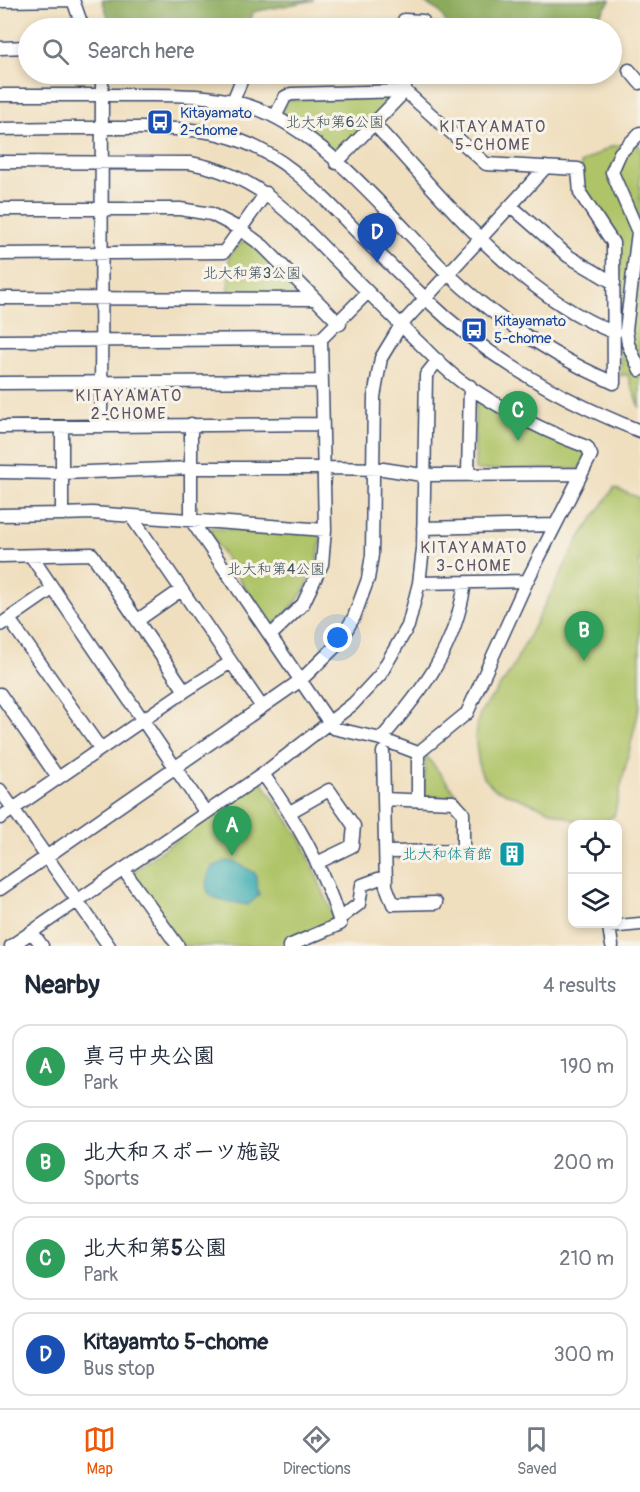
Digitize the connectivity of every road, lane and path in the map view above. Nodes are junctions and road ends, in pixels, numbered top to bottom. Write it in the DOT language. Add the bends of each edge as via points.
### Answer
graph roads {
  1 [pos="0,0"];
  2 [pos="73,0"];
  3 [pos="79,18"];
  4 [pos="18,47"];
  5 [pos="0,48"];
  6 [pos="629,70"];
  7 [pos="640,83"];
  8 [pos="102,84"];
  9 [pos="240,84"];
  10 [pos="405,84"];
  11 [pos="405,91"];
  12 [pos="0,95"];
  13 [pos="101,95"];
  14 [pos="233,101"];
  15 [pos="275,117"];
  16 [pos="375,125"];
  17 [pos="100,127"];
  18 [pos="0,129"];
  19 [pos="638,138"];
  20 [pos="0,162"];
  21 [pos="100,162"];
  22 [pos="336,162"];
  23 [pos="546,167"];
  24 [pos="266,193"];
  25 [pos="511,206"];
  26 [pos="101,208"];
  27 [pos="0,209"];
  28 [pos="240,229"];
  29 [pos="482,239"];
  30 [pos="101,252"];
  31 [pos="0,254"];
  32 [pos="447,273"];
  33 [pos="614,283"];
  34 [pos="368,292"];
  35 [pos="101,297"];
  36 [pos="0,298"];
  37 [pos="425,298"];
  38 [pos="313,299"];
  39 [pos="340,324"];
  40 [pos="401,325"];
  41 [pos="615,333"];
  42 [pos="321,339"];
  43 [pos="101,340"];
  44 [pos="0,341"];
  45 [pos="438,360"];
  46 [pos="640,370"];
  47 [pos="322,381"];
  48 [pos="0,383"];
  49 [pos="101,383"];
  50 [pos="470,386"];
  51 [pos="191,424"];
  52 [pos="321,424"];
  53 [pos="101,426"];
  54 [pos="0,427"];
  55 [pos="62,427"];
  56 [pos="640,431"];
  57 [pos="191,468"];
  58 [pos="322,468"];
  59 [pos="372,469"];
  60 [pos="0,472"];
  61 [pos="63,473"];
  62 [pos="468,474"];
  63 [pos="579,474"];
  64 [pos="422,475"];
  65 [pos="62,514"];
  66 [pos="0,515"];
  67 [pos="131,516"];
  68 [pos="191,520"];
  69 [pos="555,525"];
  70 [pos="423,528"];
  71 [pos="325,531"];
  72 [pos="0,556"];
  73 [pos="31,556"];
  74 [pos="527,581"];
  75 [pos="419,583"];
  76 [pos="465,583"];
  77 [pos="52,588"];
  78 [pos="181,590"];
  79 [pos="138,620"];
  80 [pos="4,622"];
  81 [pos="271,635"];
  82 [pos="231,662"];
  83 [pos="301,680"];
  84 [pos="185,691"];
  85 [pos="0,694"];
  86 [pos="261,707"];
  87 [pos="142,720"];
  88 [pos="329,722"];
  89 [pos="382,746"];
  90 [pos="100,748"];
  91 [pos="418,753"];
  92 [pos="175,768"];
  93 [pos="263,774"];
  94 [pos="58,778"];
  95 [pos="0,790"];
  96 [pos="384,799"];
  97 [pos="418,799"];
  98 [pos="13,808"];
  99 [pos="290,812"];
  100 [pos="206,813"];
  101 [pos="0,818"];
  102 [pos="387,852"];
  103 [pos="46,857"];
  104 [pos="319,862"];
  105 [pos="123,869"];
  106 [pos="386,876"];
  107 [pos="0,889"];
  108 [pos="76,901"];
  109 [pos="436,903"];
  110 [pos="339,919"];
  111 [pos="640,924"];
  112 [pos="32,932"];
  113 [pos="293,945"];
  114 [pos="10,946"];
  115 [pos="42,946"];
  116 [pos="108,946"];
  117 [pos="178,946"];
  118 [pos="612,946"];
  1 -- 2 [label="street"];
  2 -- 3 [label="street"];
  4 -- 5 [label="street"];
  6 -- 7 [label="street"];
  8 -- 13 [label="street"];
  9 -- 14 [label="street"];
  10 -- 11 [label="street"];
  11 -- 15 [label="street" via="291,94 285,97"];
  11 -- 16 [label="street"];
  11 -- 23 [label="street" via="486,164"];
  12 -- 13 [label="street"];
  13 -- 14 [label="street" via="195,95"];
  13 -- 17 [label="street"];
  14 -- 15 [label="street"];
  15 -- 22 [label="street"];
  16 -- 22 [label="street"];
  16 -- 29 [label="street"];
  17 -- 18 [label="street"];
  17 -- 21 [label="street"];
  17 -- 37 [label="street" via="197,130 234,139 273,156 314,187"];
  19 -- 46 [label="street" via="620,153 612,172 638,232 626,330"];
  20 -- 21 [label="street"];
  21 -- 24 [label="street" via="203,166 234,176"];
  21 -- 26 [label="street"];
  22 -- 32 [label="street"];
  23 -- 25 [label="street"];
  23 -- 33 [label="street" via="578,169 580,193 613,243"];
  24 -- 28 [label="street"];
  24 -- 34 [label="street"];
  25 -- 29 [label="street"];
  25 -- 33 [label="street" via="568,256"];
  26 -- 27 [label="street"];
  26 -- 28 [label="street" via="199,211"];
  26 -- 30 [label="street"];
  28 -- 30 [label="street" via="224,252"];
  28 -- 38 [label="street" via="263,246"];
  29 -- 32 [label="street"];
  29 -- 41 [label="street" via="557,302"];
  30 -- 31 [label="street"];
  30 -- 35 [label="street"];
  32 -- 37 [label="street"];
  32 -- 41 [label="street" via="524,334 614,383"];
  33 -- 41 [label="street"];
  34 -- 39 [label="street"];
  34 -- 40 [label="street"];
  35 -- 36 [label="street"];
  35 -- 38 [label="street"];
  35 -- 43 [label="street"];
  37 -- 40 [label="street"];
  37 -- 56 [label="street" via="466,334 531,378 589,410"];
  38 -- 39 [label="street"];
  39 -- 42 [label="street"];
  40 -- 45 [label="street"];
  40 -- 59 [label="street" via="386,346 377,369"];
  42 -- 43 [label="street"];
  42 -- 47 [label="street"];
  43 -- 44 [label="street"];
  43 -- 49 [label="street"];
  45 -- 50 [label="street"];
  45 -- 64 [label="street" via="426,375"];
  47 -- 49 [label="street"];
  47 -- 52 [label="street"];
  48 -- 49 [label="street"];
  49 -- 53 [label="street"];
  50 -- 62 [label="street"];
  50 -- 63 [label="street" via="587,447 591,455"];
  51 -- 52 [label="street"];
  51 -- 53 [label="street"];
  51 -- 57 [label="street"];
  52 -- 58 [label="street"];
  53 -- 55 [label="street"];
  54 -- 55 [label="street"];
  55 -- 61 [label="street"];
  57 -- 58 [label="street"];
  57 -- 61 [label="street"];
  57 -- 68 [label="street"];
  58 -- 59 [label="street"];
  58 -- 71 [label="street"];
  59 -- 64 [label="street"];
  59 -- 83 [label="street" via="372,555 365,592 338,644"];
  60 -- 61 [label="street"];
  61 -- 65 [label="street"];
  62 -- 63 [label="street"];
  62 -- 64 [label="street"];
  63 -- 69 [label="street"];
  64 -- 70 [label="street"];
  65 -- 66 [label="street"];
  65 -- 67 [label="street"];
  67 -- 68 [label="street"];
  67 -- 78 [label="street"];
  68 -- 71 [label="street"];
  68 -- 81 [label="street"];
  69 -- 70 [label="street"];
  69 -- 74 [label="street"];
  70 -- 75 [label="street"];
  71 -- 81 [label="street" via="322,564 309,596"];
  72 -- 73 [label="street"];
  73 -- 77 [label="street"];
  73 -- 79 [label="street" via="92,554"];
  74 -- 76 [label="street"];
  74 -- 91 [label="street" via="467,713"];
  75 -- 76 [label="street"];
  75 -- 88 [label="street" via="414,609 390,660 369,689"];
  76 -- 89 [label="street" via="442,659"];
  77 -- 80 [label="street"];
  77 -- 87 [label="street"];
  78 -- 79 [label="street"];
  78 -- 82 [label="street"];
  79 -- 84 [label="street"];
  80 -- 90 [label="street"];
  81 -- 83 [label="street"];
  82 -- 84 [label="street"];
  82 -- 86 [label="street"];
  83 -- 86 [label="street"];
  83 -- 88 [label="street"];
  84 -- 87 [label="street"];
  85 -- 94 [label="street"];
  86 -- 92 [label="street"];
  87 -- 90 [label="street"];
  87 -- 92 [label="street"];
  88 -- 89 [label="street" via="333,728"];
  88 -- 93 [label="street"];
  89 -- 91 [label="street"];
  89 -- 96 [label="street"];
  90 -- 94 [label="street"];
  91 -- 97 [label="street"];
  92 -- 100 [label="street"];
  92 -- 103 [label="street"];
  93 -- 99 [label="street"];
  93 -- 100 [label="street"];
  94 -- 98 [label="street"];
  95 -- 98 [label="street"];
  96 -- 97 [label="street"];
  96 -- 102 [label="street"];
  97 -- 102 [label="street" via="453,802 463,813 463,851"];
  98 -- 101 [label="street"];
  98 -- 103 [label="street"];
  99 -- 104 [label="street"];
  99 -- 104 [label="street" via="329,790 354,826 352,846"];
  100 -- 105 [label="street"];
  102 -- 106 [label="street"];
  103 -- 107 [label="street"];
  103 -- 108 [label="street"];
  104 -- 110 [label="street"];
  105 -- 108 [label="street"];
  105 -- 117 [label="street"];
  106 -- 109 [label="street" via="393,904"];
  106 -- 110 [label="street" via="362,885 359,904"];
  108 -- 112 [label="street"];
  108 -- 116 [label="street"];
  110 -- 113 [label="street" via="340,924"];
  111 -- 118 [label="street" via="609,927"];
  112 -- 114 [label="street"];
  112 -- 115 [label="street"];
}
